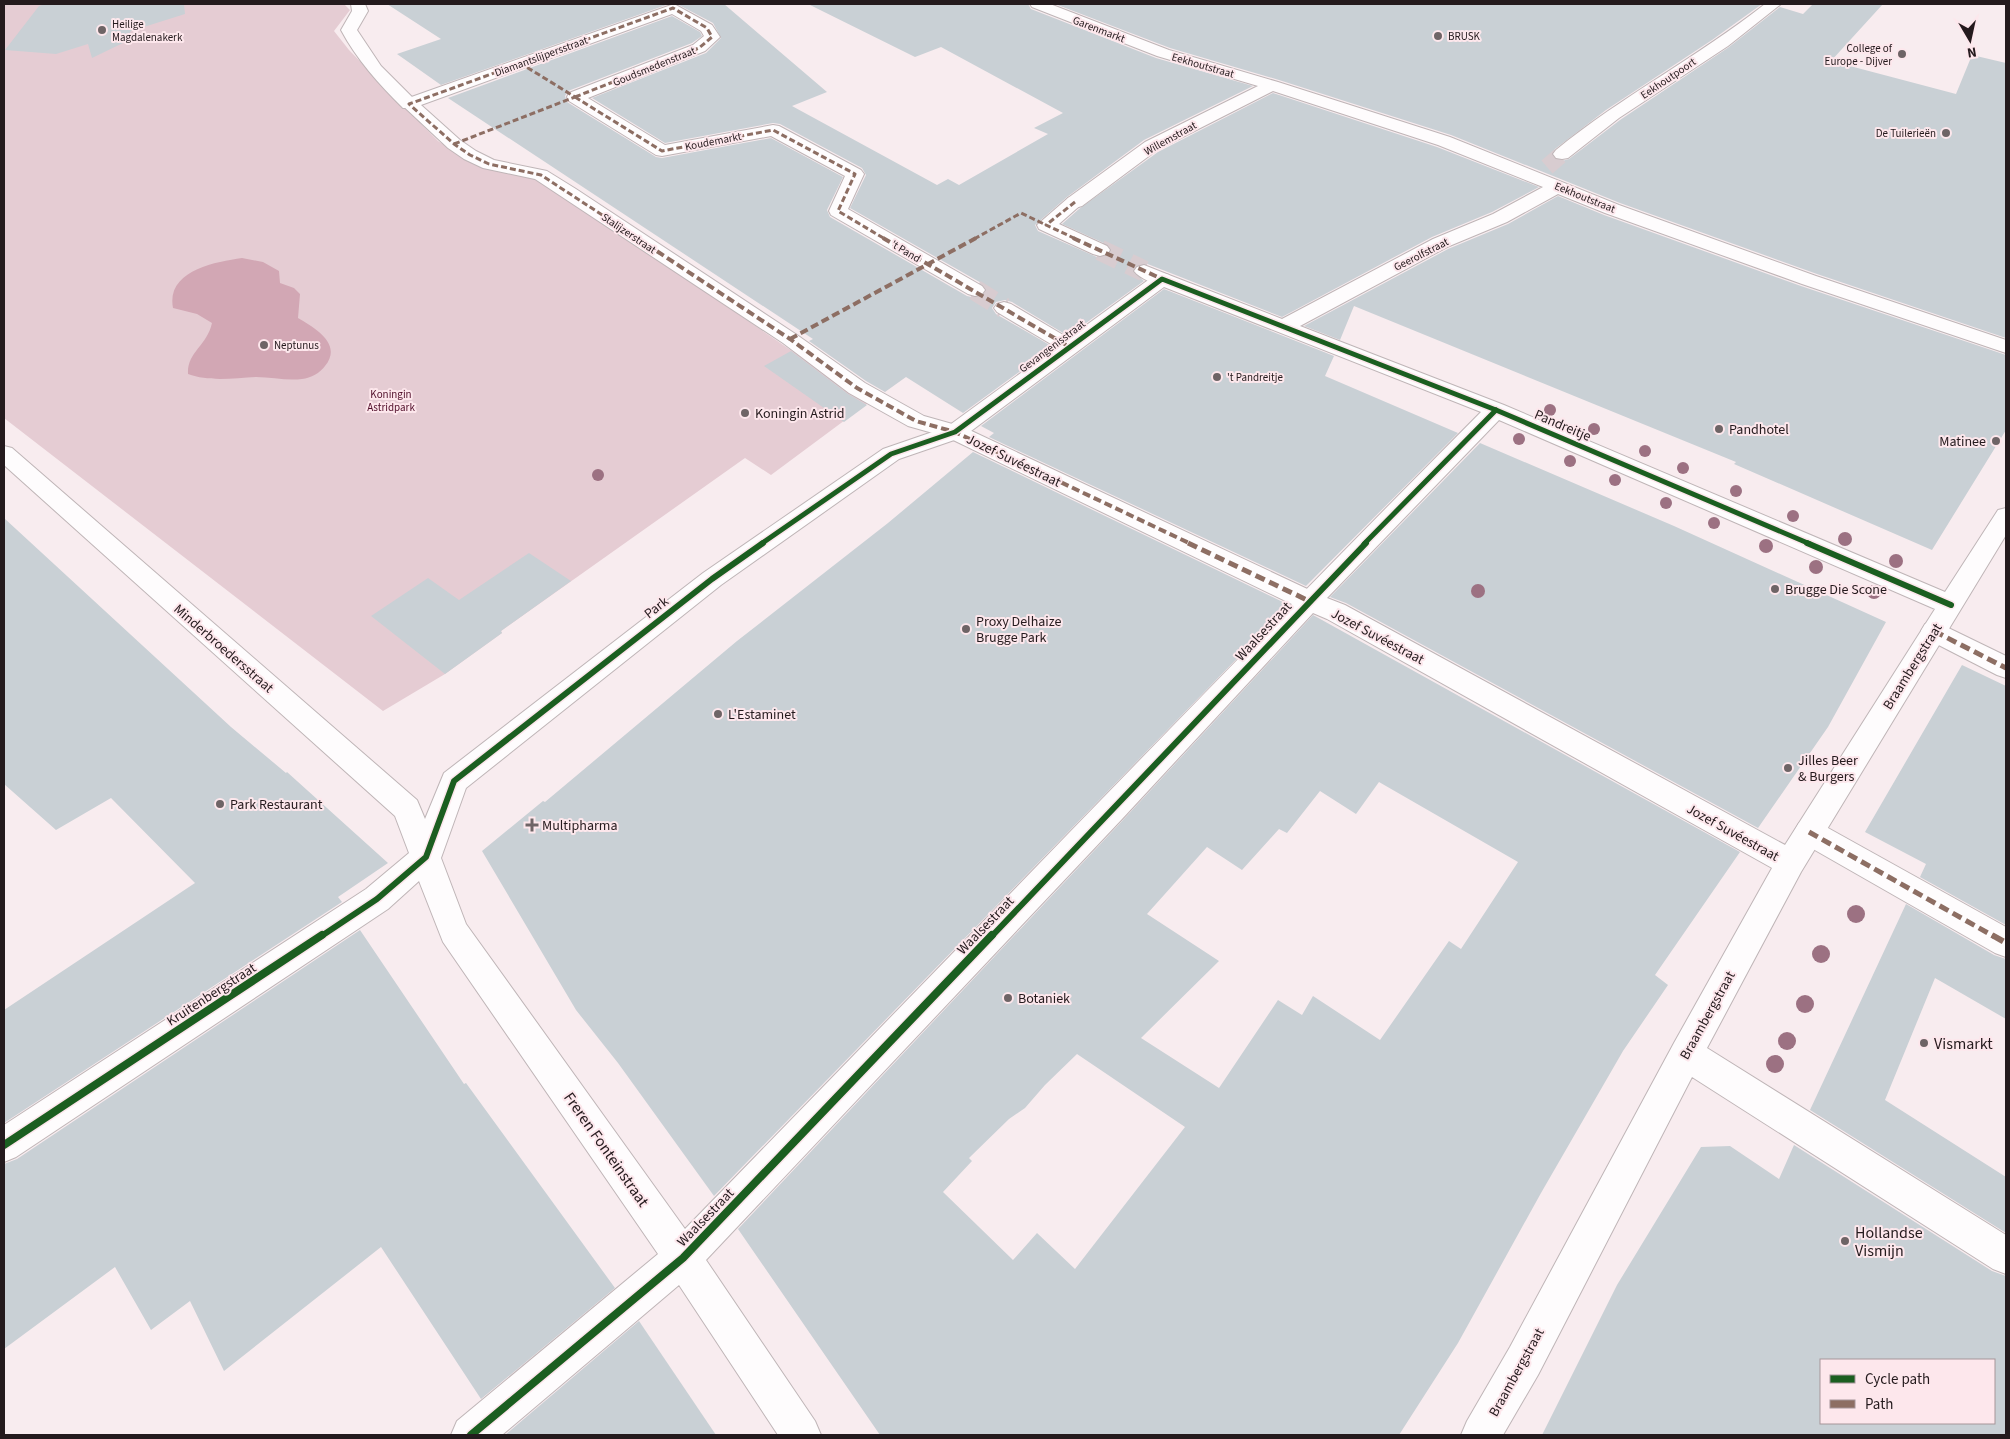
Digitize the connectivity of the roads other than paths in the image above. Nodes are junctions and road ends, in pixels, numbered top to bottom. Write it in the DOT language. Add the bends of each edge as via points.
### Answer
graph roads {
  1 [pos="358,4"];
  2 [pos="1037,4"];
  3 [pos="1774,4"];
  4 [pos="673,8"];
  5 [pos="1163,53"];
  6 [pos="1272,85"];
  7 [pos="575,97"];
  8 [pos="409,104"];
  9 [pos="1562,154"];
  10 [pos="1559,186"];
  11 [pos="838,211"];
  12 [pos="1100,250"];
  13 [pos="1153,275"];
  14 [pos="975,290"];
  15 [pos="1004,308"];
  16 [pos="1284,326"];
  17 [pos="1068,346"];
  18 [pos="2006,347"];
  19 [pos="1496,410"];
  20 [pos="955,432"];
  21 [pos="4,453"];
  22 [pos="2006,516"];
  23 [pos="1309,601"];
  24 [pos="1951,605"];
  25 [pos="1934,631"];
  26 [pos="2006,668"];
  27 [pos="1809,832"];
  28 [pos="426,856"];
  29 [pos="1790,863"];
  30 [pos="2006,943"];
  31 [pos="1686,1054"];
  32 [pos="4,1145"];
  33 [pos="2006,1256"];
  34 [pos="683,1258"];
  35 [pos="471,1435"];
  36 [pos="801,1435"];
  37 [pos="1481,1435"];
  1 -- 8 [label="street, Stalijzerstraat" via="360,11 349,30 364,57"];
  2 -- 5 [label="street, Garenmarkt"];
  3 -- 9 [label="street, Eekhoutpoort" via="1744,29 1582,136"];
  4 -- 7 [label="street, Goudsmedenstraat" via="707,28 712,37 699,48"];
  4 -- 8 [label="street, Diamantslijpersstraat"];
  5 -- 6 [label="street, Eekhoutstraat"];
  6 -- 10 [label="street, Eekhoutstraat" via="1540,172"];
  6 -- 12 [label="street, Willemstraat" via="1151,146 1046,226"];
  7 -- 11 [label="street, Koudemarkt" via="662,152 772,130 855,174"];
  8 -- 20 [label="street, Stalijzerstraat" via="470,155 490,164 541,175 570,193 790,339 857,388 916,422"];
  10 -- 16 [label="street, Geerolfstraat" via="1500,218 1440,243"];
  10 -- 18 [label="street, Eekhoutstraat" via="1809,280"];
  11 -- 14 [label="street, 't Pand"];
  13 -- 16 [label="street, Pandreitje"];
  13 -- 17 [label="street, Gevangenisstraat"];
  15 -- 17 [label="street"];
  16 -- 19 [label="street, Pandreitje"];
  17 -- 20 [label="street, Gevangenisstraat"];
  19 -- 23 [label="street, Waalsestraat"];
  19 -- 24 [label="street, Pandreitje"];
  20 -- 23 [label="street, Jozef Suvéestraat"];
  20 -- 28 [label="street, Park" via="891,454 712,579 454,781"];
  21 -- 28 [label="street, Minderbroedersstraat" via="407,809"];
  22 -- 24 [label="street, Braambergstraat"];
  23 -- 29 [label="street, Jozef Suvéestraat" via="1336,612"];
  23 -- 34 [label="street, Waalsestraat"];
  24 -- 25 [label="street, Braambergstraat"];
  25 -- 26 [label="street"];
  25 -- 27 [label="street, Braambergstraat"];
  27 -- 29 [label="street, Braambergstraat"];
  27 -- 30 [label="street"];
  28 -- 32 [label="street, Kruitenbergstraat" via="377,899"];
  28 -- 34 [label="street, Freren Fonteinstraat" via="454,932"];
  29 -- 31 [label="street, Braambergstraat"];
  31 -- 33 [label="street"];
  31 -- 37 [label="street, Braambergstraat" via="1524,1361"];
  34 -- 35 [label="street, Waalsestraat"];
  34 -- 36 [label="street, Freren Fonteinstraat"];
}
